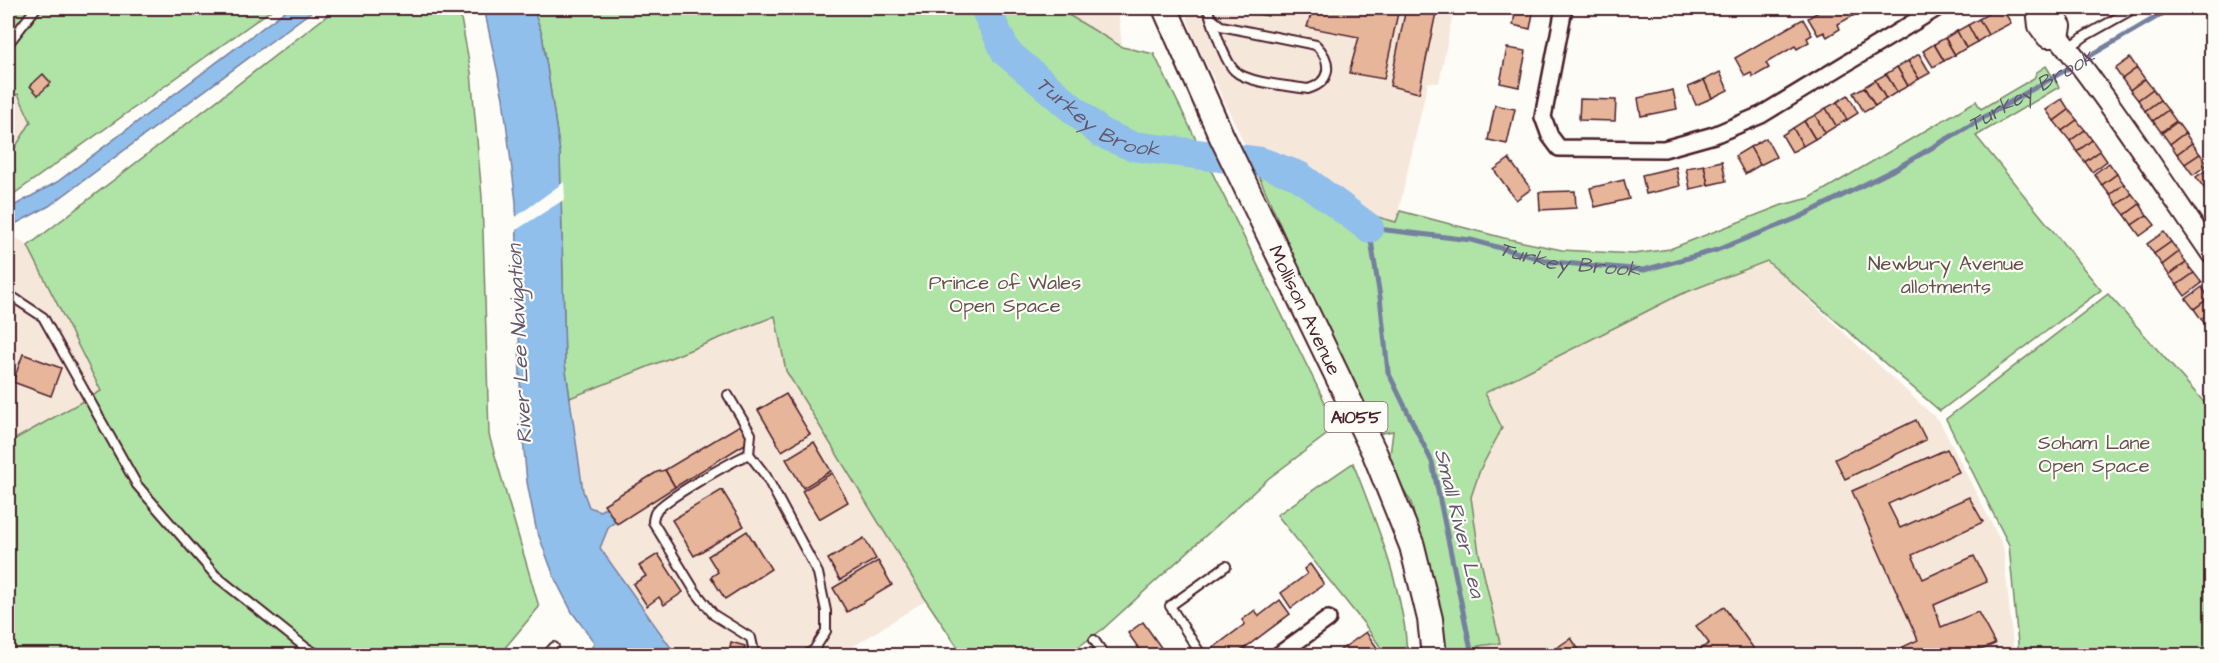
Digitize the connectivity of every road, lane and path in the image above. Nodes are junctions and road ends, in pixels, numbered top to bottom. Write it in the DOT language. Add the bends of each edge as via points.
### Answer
graph roads {
  1 [pos="36,8"];
  2 [pos="1165,8"];
  3 [pos="1207,8"];
  4 [pos="1564,8"];
  5 [pos="1937,8"];
  6 [pos="2038,8"];
  7 [pos="2135,8"];
  8 [pos="1211,18"];
  9 [pos="2063,43"];
  10 [pos="8,44"];
  11 [pos="2211,254"];
  12 [pos="8,294"];
  13 [pos="728,395"];
  14 [pos="749,454"];
  15 [pos="1226,566"];
  16 [pos="1328,619"];
  17 [pos="1094,640"];
  18 [pos="554,647"];
  19 [pos="320,656"];
  20 [pos="546,656"];
  21 [pos="755,656"];
  22 [pos="805,656"];
  23 [pos="1105,656"];
  24 [pos="1202,656"];
  25 [pos="1277,656"];
  26 [pos="1434,656"];
  1 -- 10 [label="lane"];
  2 -- 26 [label="main road, Mollison Avenue / A1055" via="1221,135 1375,454 1408,536 1430,619"];
  3 -- 8 [label="lane"];
  4 -- 5 [label="street" via="1543,117 1550,136 1559,148 1664,149 1714,135 1761,115"];
  6 -- 9 [label="street" via="2039,26 2047,37"];
  7 -- 9 [label="lane" via="2085,36"];
  8 -- 8 [label="lane" via="1221,26 1316,45 1323,52 1327,72 1316,86 1308,89 1246,78 1229,63"];
  9 -- 11 [label="street" via="2112,107"];
  12 -- 19 [label="lane" via="43,317 137,485 216,576"];
  13 -- 14 [label="lane" via="751,434"];
  14 -- 21 [label="lane" via="726,464 674,498 655,512 653,522 714,615 751,638"];
  14 -- 22 [label="lane" via="766,476 818,573 826,631 814,650"];
  15 -- 24 [label="lane" via="1170,606"];
  16 -- 25 [label="street"];
  17 -- 23 [label="lane"];
  18 -- 20 [label="lane"];
}
